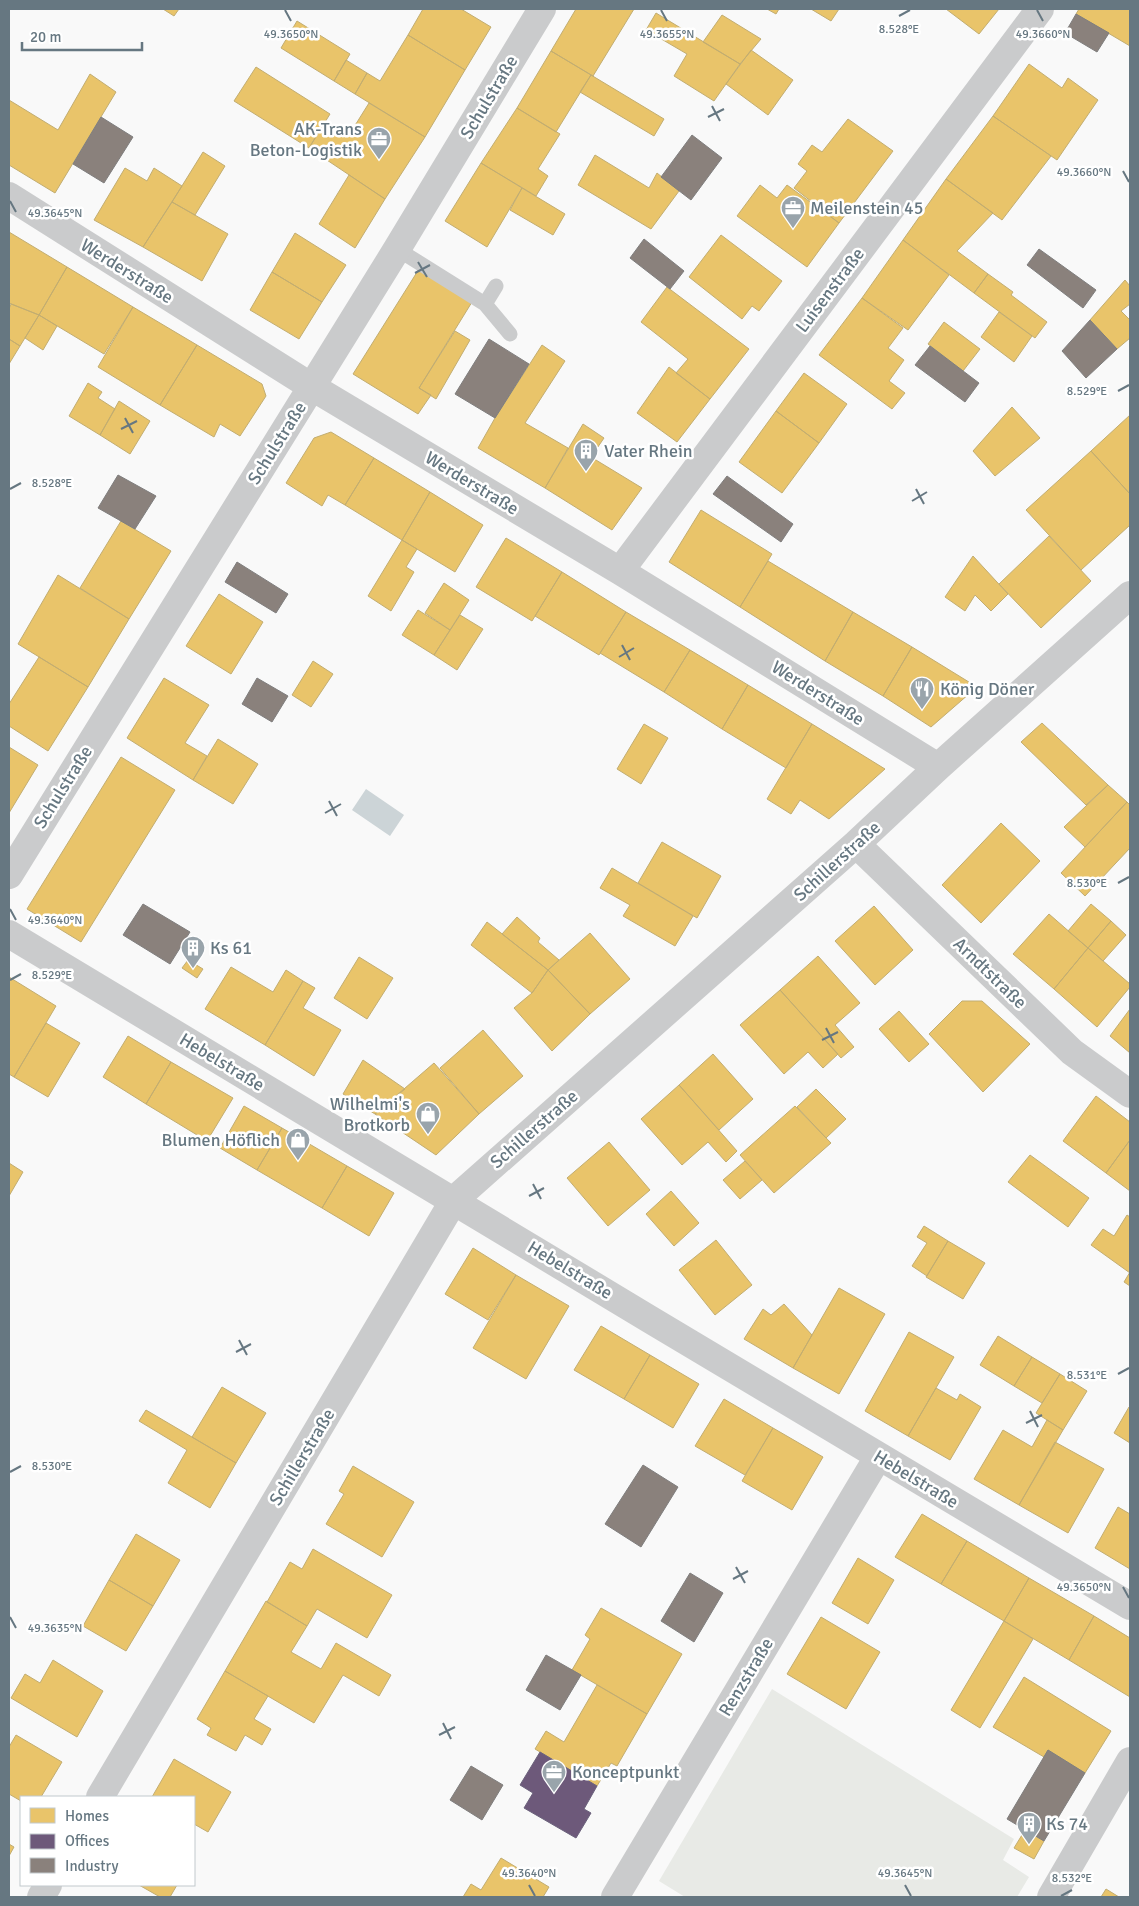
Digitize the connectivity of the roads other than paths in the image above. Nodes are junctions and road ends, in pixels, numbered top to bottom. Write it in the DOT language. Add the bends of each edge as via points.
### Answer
graph roads {
  1 [pos="542,9"];
  2 [pos="1040,9"];
  3 [pos="9,196"];
  4 [pos="397,249"];
  5 [pos="496,286"];
  6 [pos="485,304"];
  7 [pos="510,334"];
  8 [pos="312,387"];
  9 [pos="620,571"];
  10 [pos="1130,596"];
  11 [pos="938,767"];
  12 [pos="856,844"];
  13 [pos="9,875"];
  14 [pos="9,934"];
  15 [pos="1130,1094"];
  16 [pos="454,1200"];
  17 [pos="878,1457"];
  18 [pos="1130,1606"];
  19 [pos="1130,1761"];
  20 [pos="101,1796"];
  21 [pos="47,1886"];
  22 [pos="41,1897"];
  23 [pos="615,1897"];
  24 [pos="1051,1897"];
  1 -- 4 [label="street, Schulstraße"];
  2 -- 9 [label="street, Luisenstraße"];
  3 -- 8 [label="street, Werderstraße"];
  4 -- 6 [label="lane"];
  4 -- 8 [label="street, Schulstraße"];
  5 -- 6 [label="lane"];
  6 -- 7 [label="lane"];
  8 -- 9 [label="street, Werderstraße"];
  8 -- 13 [label="street, Schulstraße"];
  9 -- 11 [label="street, Werderstraße"];
  10 -- 11 [label="street, Schillerstraße"];
  11 -- 12 [label="street, Schillerstraße"];
  12 -- 15 [label="street, Arndtstraße" via="1072,1052"];
  12 -- 16 [label="street, Schillerstraße"];
  14 -- 16 [label="street, Hebelstraße"];
  16 -- 17 [label="street, Hebelstraße"];
  16 -- 20 [label="street, Schillerstraße"];
  17 -- 18 [label="street, Hebelstraße"];
  17 -- 23 [label="street, Renzstraße"];
  19 -- 24 [label="street"];
  21 -- 22 [label="street"];
}
